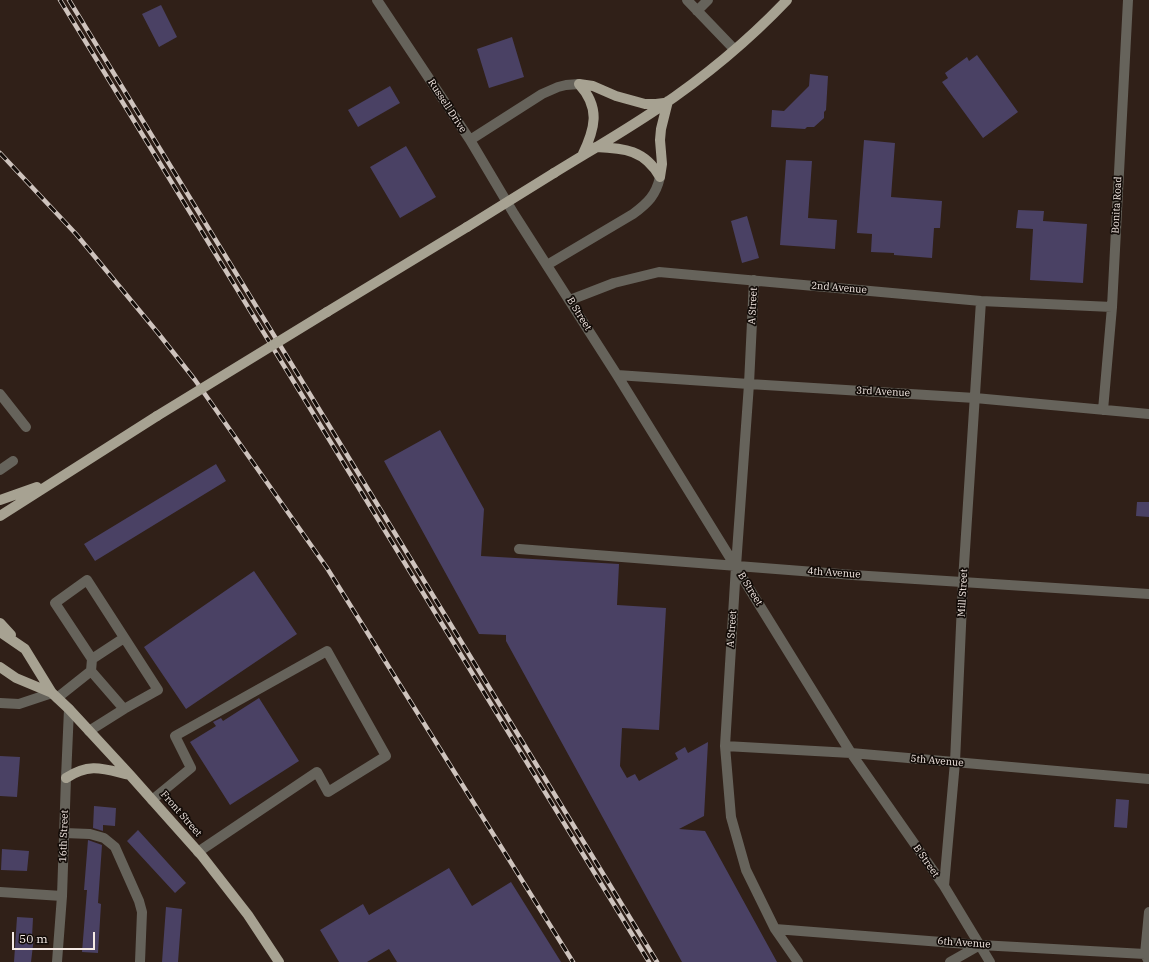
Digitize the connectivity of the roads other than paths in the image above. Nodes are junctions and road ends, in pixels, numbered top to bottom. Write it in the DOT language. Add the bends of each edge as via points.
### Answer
graph roads {
  1 [pos="377,0"];
  2 [pos="687,0"];
  3 [pos="708,0"];
  4 [pos="787,0"];
  5 [pos="1128,0"];
  6 [pos="697,11"];
  7 [pos="734,49"];
  8 [pos="579,84"];
  9 [pos="666,102"];
  10 [pos="470,140"];
  11 [pos="596,147"];
  12 [pos="582,156"];
  13 [pos="660,176"];
  14 [pos="514,214"];
  15 [pos="547,265"];
  16 [pos="754,280"];
  17 [pos="570,300"];
  18 [pos="981,301"];
  19 [pos="1112,307"];
  20 [pos="617,375"];
  21 [pos="749,384"];
  22 [pos="0,394"];
  23 [pos="975,398"];
  24 [pos="1103,410"];
  25 [pos="1149,414"];
  26 [pos="26,427"];
  27 [pos="13,461"];
  28 [pos="0,470"];
  29 [pos="52,482"];
  30 [pos="0,500"];
  31 [pos="3,514"];
  32 [pos="0,524"];
  33 [pos="519,550"];
  34 [pos="736,566"];
  35 [pos="963,581"];
  36 [pos="1149,594"];
  37 [pos="0,623"];
  38 [pos="0,632"];
  39 [pos="124,638"];
  40 [pos="25,649"];
  41 [pos="92,659"];
  42 [pos="0,667"];
  43 [pos="91,671"];
  44 [pos="55,695"];
  45 [pos="0,703"];
  46 [pos="69,709"];
  47 [pos="124,709"];
  48 [pos="89,731"];
  49 [pos="725,746"];
  50 [pos="851,754"];
  51 [pos="955,762"];
  52 [pos="130,775"];
  53 [pos="66,778"];
  54 [pos="1149,779"];
  55 [pos="152,800"];
  56 [pos="64,833"];
  57 [pos="198,852"];
  58 [pos="944,886"];
  59 [pos="0,892"];
  60 [pos="62,896"];
  61 [pos="1149,912"];
  62 [pos="775,929"];
  63 [pos="980,945"];
  64 [pos="1147,958"];
  65 [pos="57,962"];
  66 [pos="140,962"];
  67 [pos="279,962"];
  68 [pos="798,962"];
  69 [pos="950,962"];
  70 [pos="990,962"];
  1 -- 10 [label="street, Russell Drive"];
  2 -- 6 [label="street"];
  3 -- 6 [label="street"];
  4 -- 7 [label="main road"];
  5 -- 19 [label="street, Bonita Road"];
  6 -- 7 [label="street"];
  7 -- 9 [label="main road"];
  8 -- 9 [label="main road" via="593,86 645,104"];
  8 -- 10 [label="street" via="558,87 542,94"];
  8 -- 12 [label="main road" via="591,102 594,123"];
  9 -- 11 [label="main road"];
  9 -- 13 [label="main road" via="660,140"];
  10 -- 14 [label="street, Russell Drive"];
  11 -- 12 [label="main road"];
  11 -- 13 [label="main road" via="634,152 652,164"];
  12 -- 29 [label="main road, bridge"];
  13 -- 15 [label="street" via="653,197 634,214"];
  14 -- 15 [label="street, B Street"];
  15 -- 17 [label="street, B Street"];
  16 -- 17 [label="street, 2nd Avenue" via="659,272 614,282"];
  16 -- 18 [label="street, 2nd Avenue"];
  16 -- 21 [label="street, A Street"];
  17 -- 20 [label="street, B Street"];
  18 -- 19 [label="street, 2nd Avenue"];
  18 -- 23 [label="street, Mill Street"];
  19 -- 24 [label="street, Bonita Road"];
  20 -- 21 [label="street, 3rd Avenue"];
  20 -- 34 [label="street, B Street"];
  21 -- 23 [label="street, 3rd Avenue"];
  21 -- 34 [label="street, A Street"];
  22 -- 26 [label="street"];
  23 -- 24 [label="street, 3rd Avenue"];
  23 -- 35 [label="street, Mill Street"];
  24 -- 25 [label="street, 3rd Avenue"];
  27 -- 28 [label="street"];
  29 -- 30 [label="main road"];
  29 -- 31 [label="main road"];
  31 -- 32 [label="main road"];
  33 -- 34 [label="street, 4th Avenue"];
  34 -- 35 [label="street, 4th Avenue"];
  34 -- 49 [label="street, A Street"];
  34 -- 50 [label="street, B Street"];
  35 -- 36 [label="street, 4th Avenue"];
  35 -- 51 [label="street, Mill Street"];
  37 -- 40 [label="main road"];
  38 -- 40 [label="main road, Front Street"];
  39 -- 41 [label="street"];
  39 -- 41 [label="street" via="87,580 55,603"];
  39 -- 47 [label="street" via="158,690"];
  40 -- 44 [label="main road, Front Street"];
  41 -- 43 [label="street"];
  42 -- 44 [label="main road, Front Street" via="16,678"];
  43 -- 44 [label="street"];
  43 -- 47 [label="street"];
  44 -- 45 [label="street" via="19,704"];
  44 -- 46 [label="main road, Front Street"];
  46 -- 48 [label="main road, Front Street"];
  46 -- 53 [label="street, 16th Street"];
  47 -- 48 [label="street"];
  48 -- 52 [label="main road, Front Street"];
  49 -- 50 [label="street, 5th Avenue"];
  49 -- 62 [label="street, A Street" via="731,818 746,870"];
  50 -- 51 [label="street, 5th Avenue"];
  50 -- 58 [label="street, B Street"];
  51 -- 54 [label="street, 5th Avenue"];
  51 -- 58 [label="street, Mill Street"];
  52 -- 53 [label="main road" via="94,767 75,771"];
  52 -- 55 [label="main road, Front Street"];
  53 -- 56 [label="street, 16th Street"];
  55 -- 57 [label="main road, Front Street"];
  55 -- 57 [label="street" via="191,768 175,736 327,651 386,756 328,792 317,772"];
  56 -- 60 [label="street, 16th Street"];
  56 -- 66 [label="street" via="90,834 104,838 116,847 142,912"];
  57 -- 67 [label="main road, Front Street" via="248,915"];
  58 -- 63 [label="street, B Street"];
  59 -- 60 [label="street"];
  60 -- 65 [label="street, 16th Street"];
  61 -- 64 [label="street"];
  62 -- 63 [label="street, 6th Avenue"];
  62 -- 68 [label="street, A Street"];
  63 -- 64 [label="street, 6th Avenue"];
  63 -- 69 [label="street"];
  63 -- 70 [label="street, B Street"];
}
